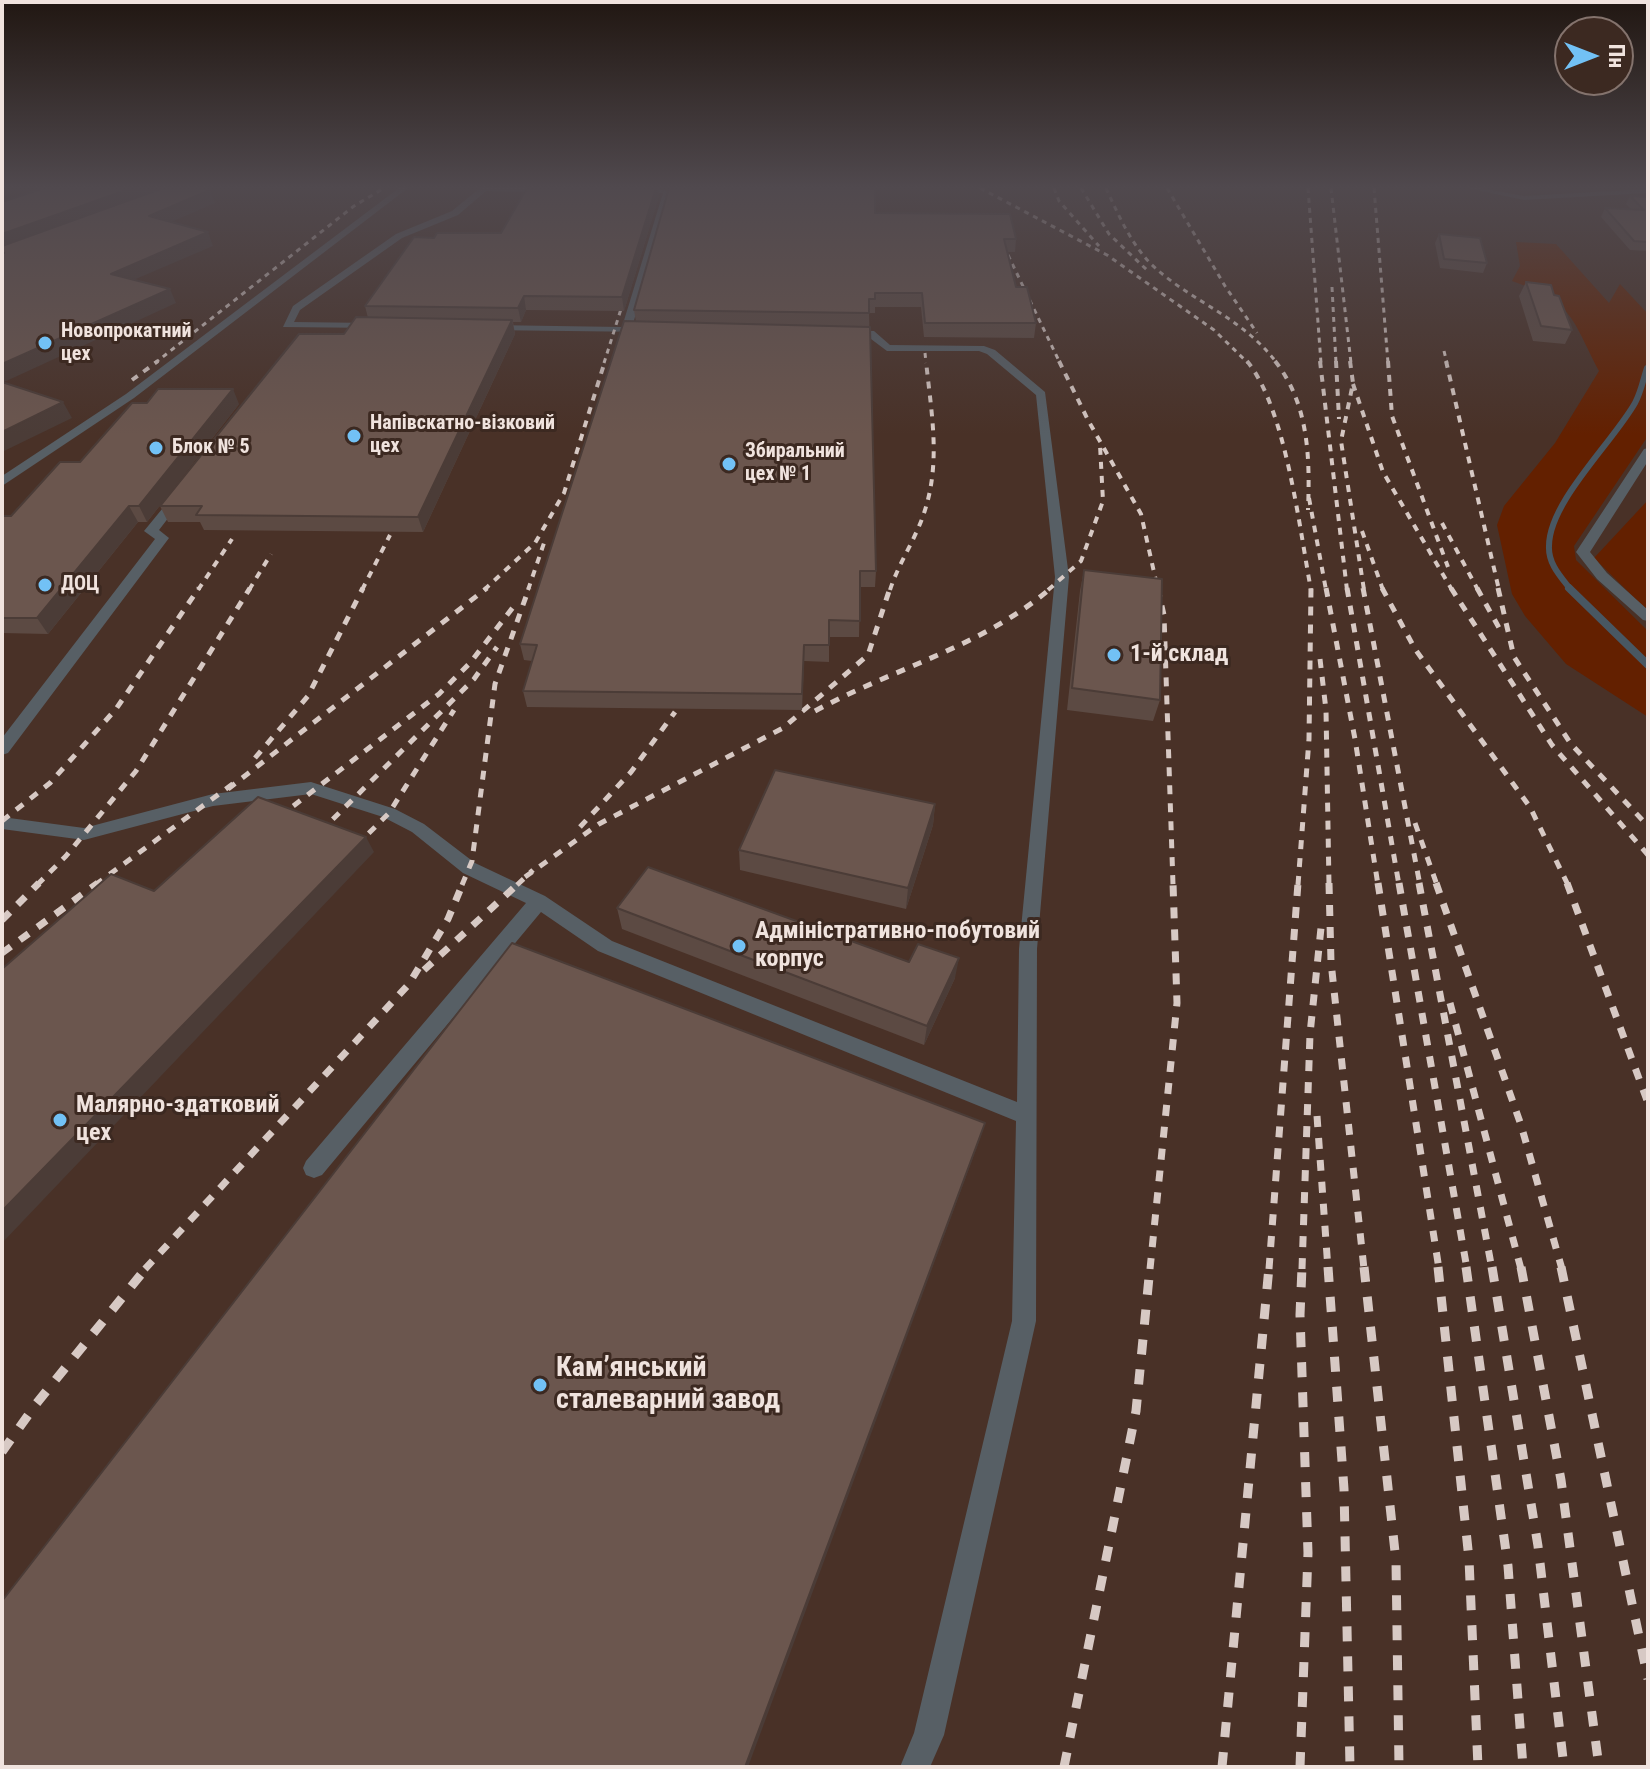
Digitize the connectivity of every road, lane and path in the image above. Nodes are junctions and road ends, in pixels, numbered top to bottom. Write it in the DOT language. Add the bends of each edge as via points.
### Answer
graph roads {
  1 [pos="295,271"];
  2 [pos="350,271"];
  3 [pos="644,271"];
  4 [pos="311,325"];
  5 [pos="391,326"];
  6 [pos="471,328"];
  7 [pos="626,330"];
  8 [pos="657,330"];
  9 [pos="824,333"];
  10 [pos="302,337"];
  11 [pos="1648,452"];
  12 [pos="2,482"];
  13 [pos="189,483"];
  14 [pos="1648,617"];
  15 [pos="2,749"];
  16 [pos="2,823"];
  17 [pos="539,901"];
  18 [pos="1027,1116"];
  19 [pos="314,1168"];
  20 [pos="915,1767"];
  1 -- 12 [label="lane" via="130,396"];
  2 -- 4 [label="lane" via="296,308 287,325"];
  3 -- 7 [label="lane"];
  4 -- 5 [label="lane"];
  4 -- 10 [label="lane"];
  6 -- 7 [label="lane"];
  7 -- 8 [label="lane"];
  9 -- 18 [label="lane" via="870,333 887,348 980,348 1041,394 1062,577 1028,949"];
  11 -- 14 [label="lane" via="1583,552"];
  13 -- 15 [label="lane" via="151,531 162,538"];
  16 -- 17 [label="lane" via="84,834 213,800 311,788 389,813 418,828 469,868"];
  17 -- 18 [label="lane" via="605,946"];
  17 -- 19 [label="lane"];
  18 -- 20 [label="lane" via="1024,1321 929,1735"];
}
